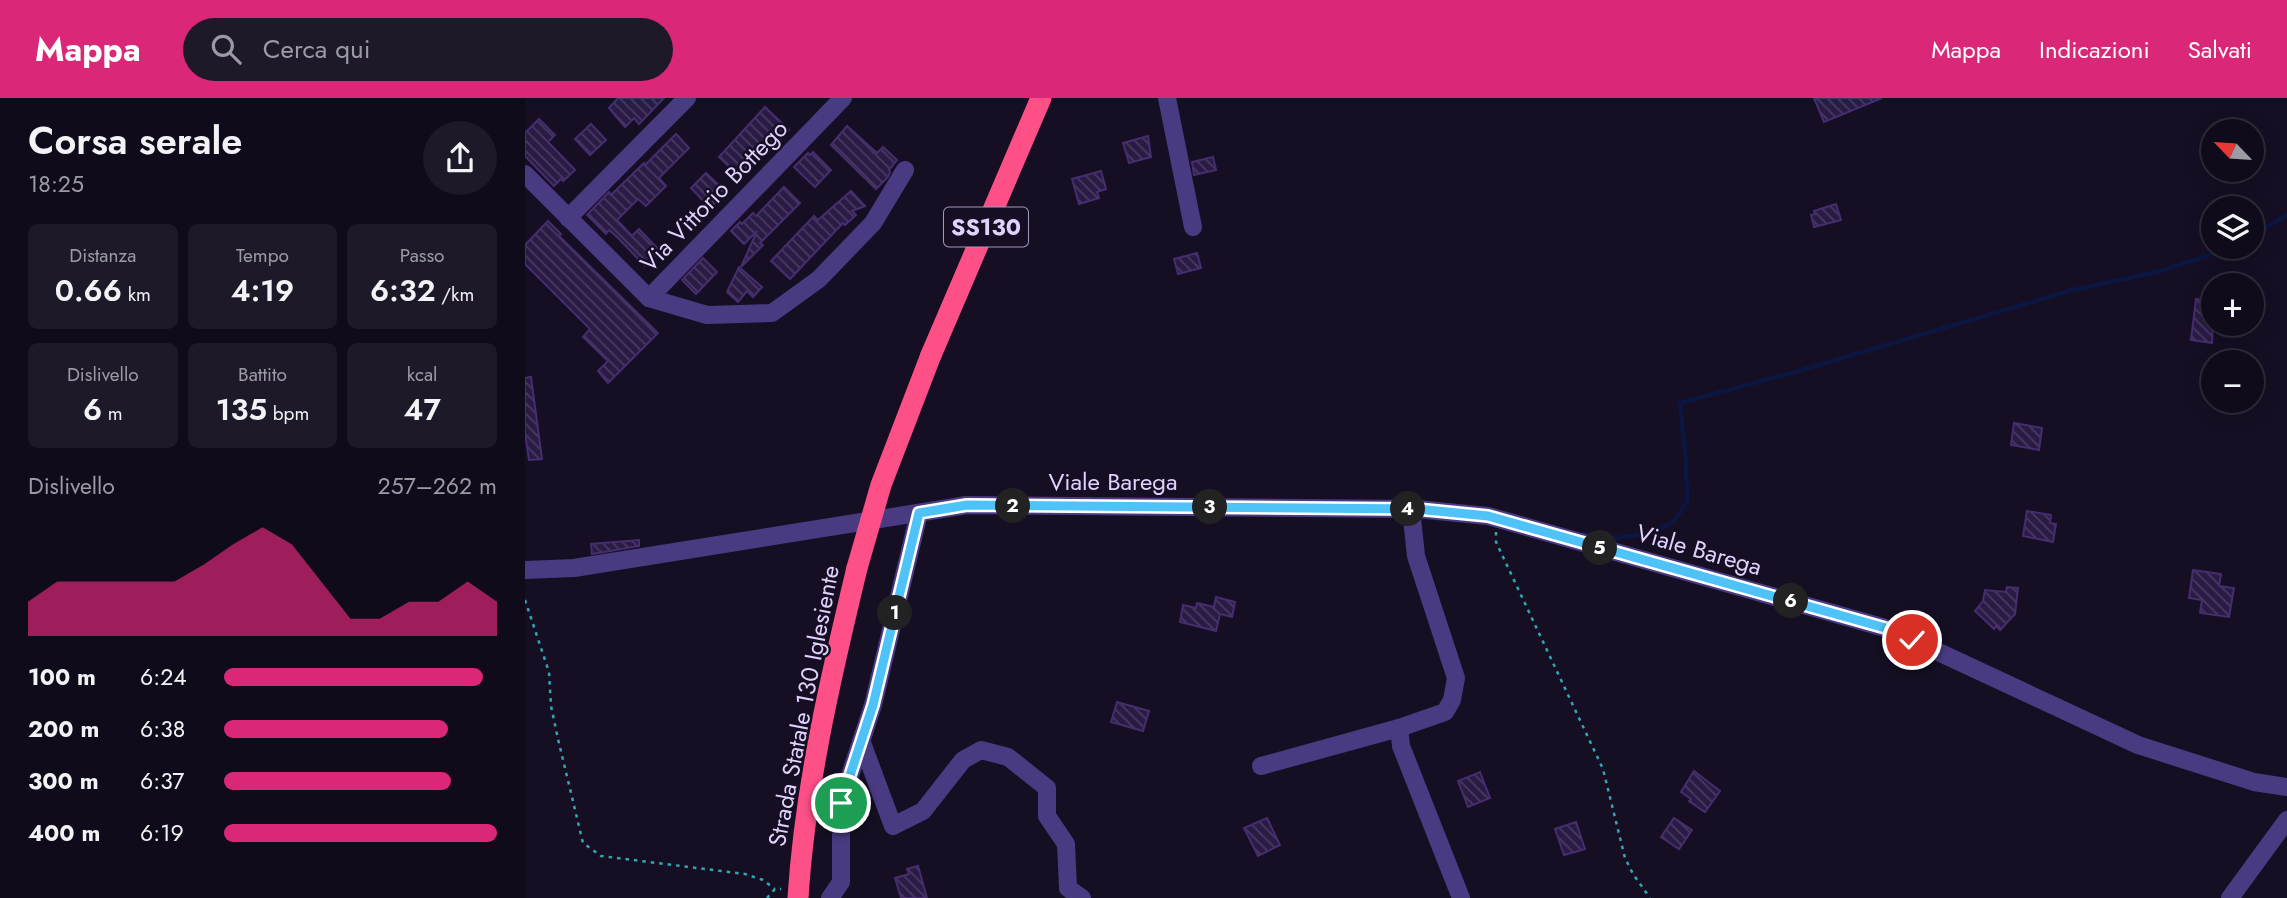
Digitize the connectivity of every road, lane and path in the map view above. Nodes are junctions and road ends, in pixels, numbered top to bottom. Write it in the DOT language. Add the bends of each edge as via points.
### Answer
graph roads {
  1 [pos="687,98"];
  2 [pos="843,98"];
  3 [pos="1041,98"];
  4 [pos="1167,98"];
  5 [pos="905,170"];
  6 [pos="525,174"];
  7 [pos="568,218"];
  8 [pos="1193,226"];
  9 [pos="649,298"];
  10 [pos="1411,509"];
  11 [pos="919,513"];
  12 [pos="1494,518"];
  13 [pos="525,570"];
  14 [pos="525,600"];
  15 [pos="1399,728"];
  16 [pos="862,743"];
  17 [pos="1261,765"];
  18 [pos="2287,787"];
  19 [pos="2287,820"];
  20 [pos="775,889"];
  21 [pos="798,898"];
  22 [pos="830,898"];
  23 [pos="1082,898"];
  24 [pos="1461,898"];
  25 [pos="1650,898"];
  26 [pos="2230,898"];
  1 -- 7 [label="street"];
  2 -- 9 [label="street, Via Vittorio Bottego"];
  3 -- 21 [label="highway, Strada Statale 130 Iglesiente / SS130, bridge" via="931,355 866,532 814,768"];
  4 -- 8 [label="street"];
  5 -- 9 [label="street" via="873,223 819,279 772,313 707,316"];
  6 -- 7 [label="street"];
  7 -- 9 [label="street"];
  10 -- 11 [label="street, Viale Barega" via="967,505"];
  10 -- 12 [label="street, Viale Barega"];
  10 -- 15 [label="street" via="1416,556 1455,678 1445,712"];
  11 -- 13 [label="street, Viale Barega" via="574,568"];
  11 -- 16 [label="street"];
  12 -- 18 [label="street, Viale Barega" via="1889,629 2138,745 2254,782"];
  12 -- 25 [label="path" via="1496,542 1603,769 1625,858"];
  14 -- 20 [label="path" via="549,673 551,706 583,843 601,856 745,874"];
  15 -- 17 [label="street"];
  15 -- 24 [label="street" via="1401,746"];
  16 -- 22 [label="street" via="841,803 841,882"];
  16 -- 23 [label="street" via="893,827 923,811 963,760 981,750 1008,757 1047,788 1047,816 1066,844 1068,888"];
  19 -- 26 [label="street"];
}
